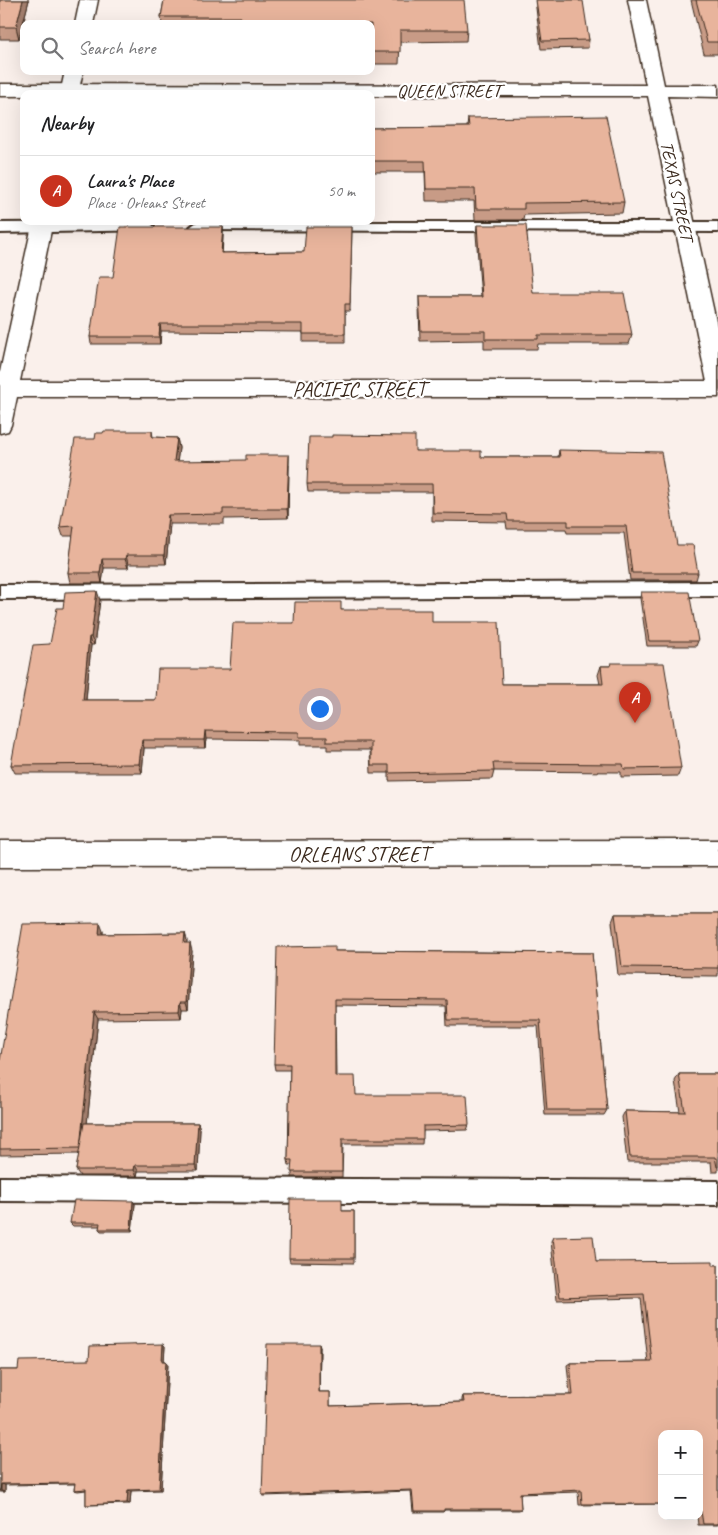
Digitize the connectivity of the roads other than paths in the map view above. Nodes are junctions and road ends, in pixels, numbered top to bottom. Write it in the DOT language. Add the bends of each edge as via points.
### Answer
graph roads {
  1 [pos="89,0"];
  2 [pos="637,0"];
  3 [pos="85,20"];
  4 [pos="73,75"];
  5 [pos="0,90"];
  6 [pos="70,90"];
  7 [pos="20,91"];
  8 [pos="375,91"];
  9 [pos="656,91"];
  10 [pos="718,91"];
  11 [pos="32,225"];
  12 [pos="42,225"];
  13 [pos="83,225"];
  14 [pos="165,227"];
  15 [pos="185,227"];
  16 [pos="685,227"];
  17 [pos="718,227"];
  18 [pos="0,228"];
  19 [pos="718,382"];
  20 [pos="4,389"];
  21 [pos="718,389"];
  22 [pos="0,425"];
  23 [pos="718,589"];
  24 [pos="0,592"];
  25 [pos="718,853"];
  26 [pos="0,854"];
  27 [pos="0,1189"];
  28 [pos="718,1193"];
  1 -- 3 [label="street"];
  2 -- 9 [label="street, TEXAS STREET"];
  4 -- 6 [label="street"];
  5 -- 7 [label="street, QUEEN STREET"];
  8 -- 9 [label="street, QUEEN STREET"];
  9 -- 10 [label="street, QUEEN STREET"];
  9 -- 16 [label="street, TEXAS STREET"];
  11 -- 18 [label="lane"];
  12 -- 20 [label="street"];
  13 -- 14 [label="lane"];
  15 -- 16 [label="lane"];
  16 -- 17 [label="lane"];
  16 -- 19 [label="street, TEXAS STREET"];
  20 -- 21 [label="street, PACIFIC STREET"];
  20 -- 22 [label="street"];
  23 -- 24 [label="lane"];
  25 -- 26 [label="street, ORLEANS STREET"];
  27 -- 28 [label="lane"];
}
